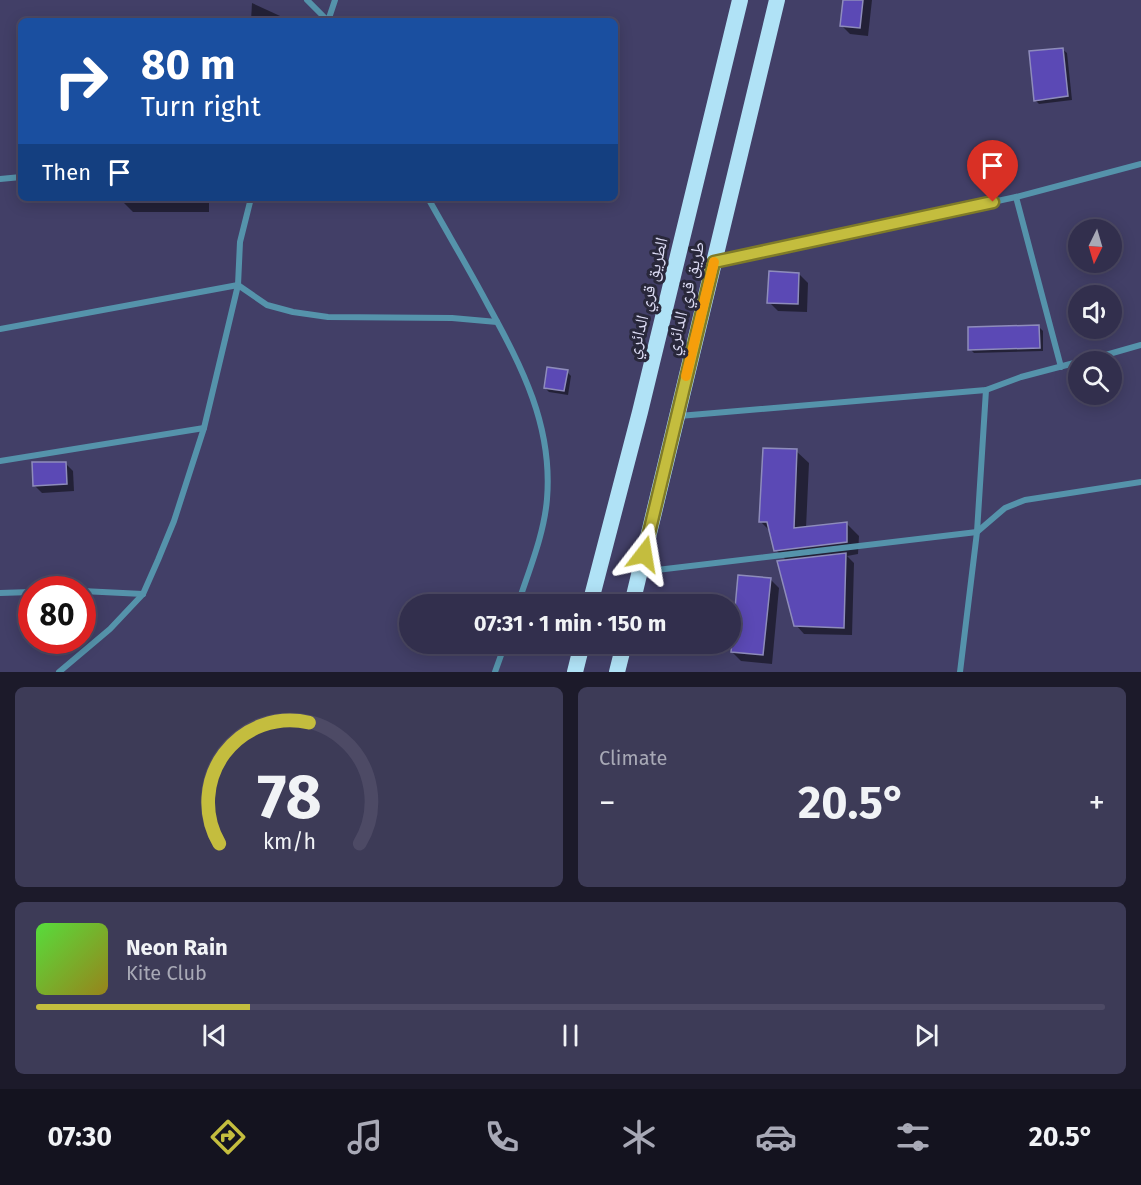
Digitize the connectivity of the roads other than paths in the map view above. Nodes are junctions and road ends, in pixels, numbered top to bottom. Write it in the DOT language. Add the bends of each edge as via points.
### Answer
graph roads {
  1 [pos="307,0"];
  2 [pos="335,0"];
  3 [pos="740,0"];
  4 [pos="777,0"];
  5 [pos="325,18"];
  6 [pos="329,18"];
  7 [pos="1141,164"];
  8 [pos="18,177"];
  9 [pos="0,179"];
  10 [pos="1016,197"];
  11 [pos="250,201"];
  12 [pos="430,201"];
  13 [pos="714,262"];
  14 [pos="238,285"];
  15 [pos="497,322"];
  16 [pos="0,329"];
  17 [pos="1141,345"];
  18 [pos="1119,351"];
  19 [pos="1068,365"];
  20 [pos="1061,367"];
  21 [pos="986,390"];
  22 [pos="676,416"];
  23 [pos="204,428"];
  24 [pos="0,461"];
  25 [pos="1141,482"];
  26 [pos="977,532"];
  27 [pos="640,572"];
  28 [pos="18,592"];
  29 [pos="96,592"];
  30 [pos="0,593"];
  31 [pos="143,594"];
  32 [pos="521,594"];
  33 [pos="592,594"];
  34 [pos="634,594"];
  35 [pos="501,654"];
  36 [pos="580,654"];
  37 [pos="622,654"];
  38 [pos="59,672"];
  39 [pos="495,672"];
  40 [pos="575,672"];
  41 [pos="617,672"];
  42 [pos="960,672"];
  1 -- 5 [label="street"];
  2 -- 6 [label="street"];
  3 -- 33 [label="highway, الطريق قري الدائري"];
  4 -- 13 [label="highway, طريق قري الدائري"];
  7 -- 10 [label="street"];
  8 -- 9 [label="street"];
  10 -- 13 [label="street"];
  10 -- 20 [label="street"];
  11 -- 14 [label="street" via="240,242"];
  12 -- 15 [label="street"];
  13 -- 22 [label="highway, طريق قري الدائري"];
  14 -- 15 [label="street" via="267,305 328,317"];
  14 -- 16 [label="street"];
  14 -- 23 [label="street"];
  15 -- 32 [label="street" via="531,391 548,466 547,500 538,544"];
  17 -- 18 [label="street"];
  19 -- 20 [label="street"];
  20 -- 21 [label="street"];
  21 -- 22 [label="street"];
  21 -- 26 [label="street"];
  22 -- 27 [label="highway, طريق قري الدائري"];
  23 -- 24 [label="street"];
  23 -- 31 [label="street" via="174,521"];
  25 -- 26 [label="street" via="1025,500 1005,508"];
  26 -- 27 [label="street"];
  26 -- 42 [label="street"];
  27 -- 34 [label="highway, طريق قري الدائري"];
  28 -- 30 [label="street"];
  29 -- 31 [label="street"];
  31 -- 38 [label="street" via="110,629"];
  35 -- 39 [label="street"];
  36 -- 40 [label="highway"];
  37 -- 41 [label="highway"];
}
